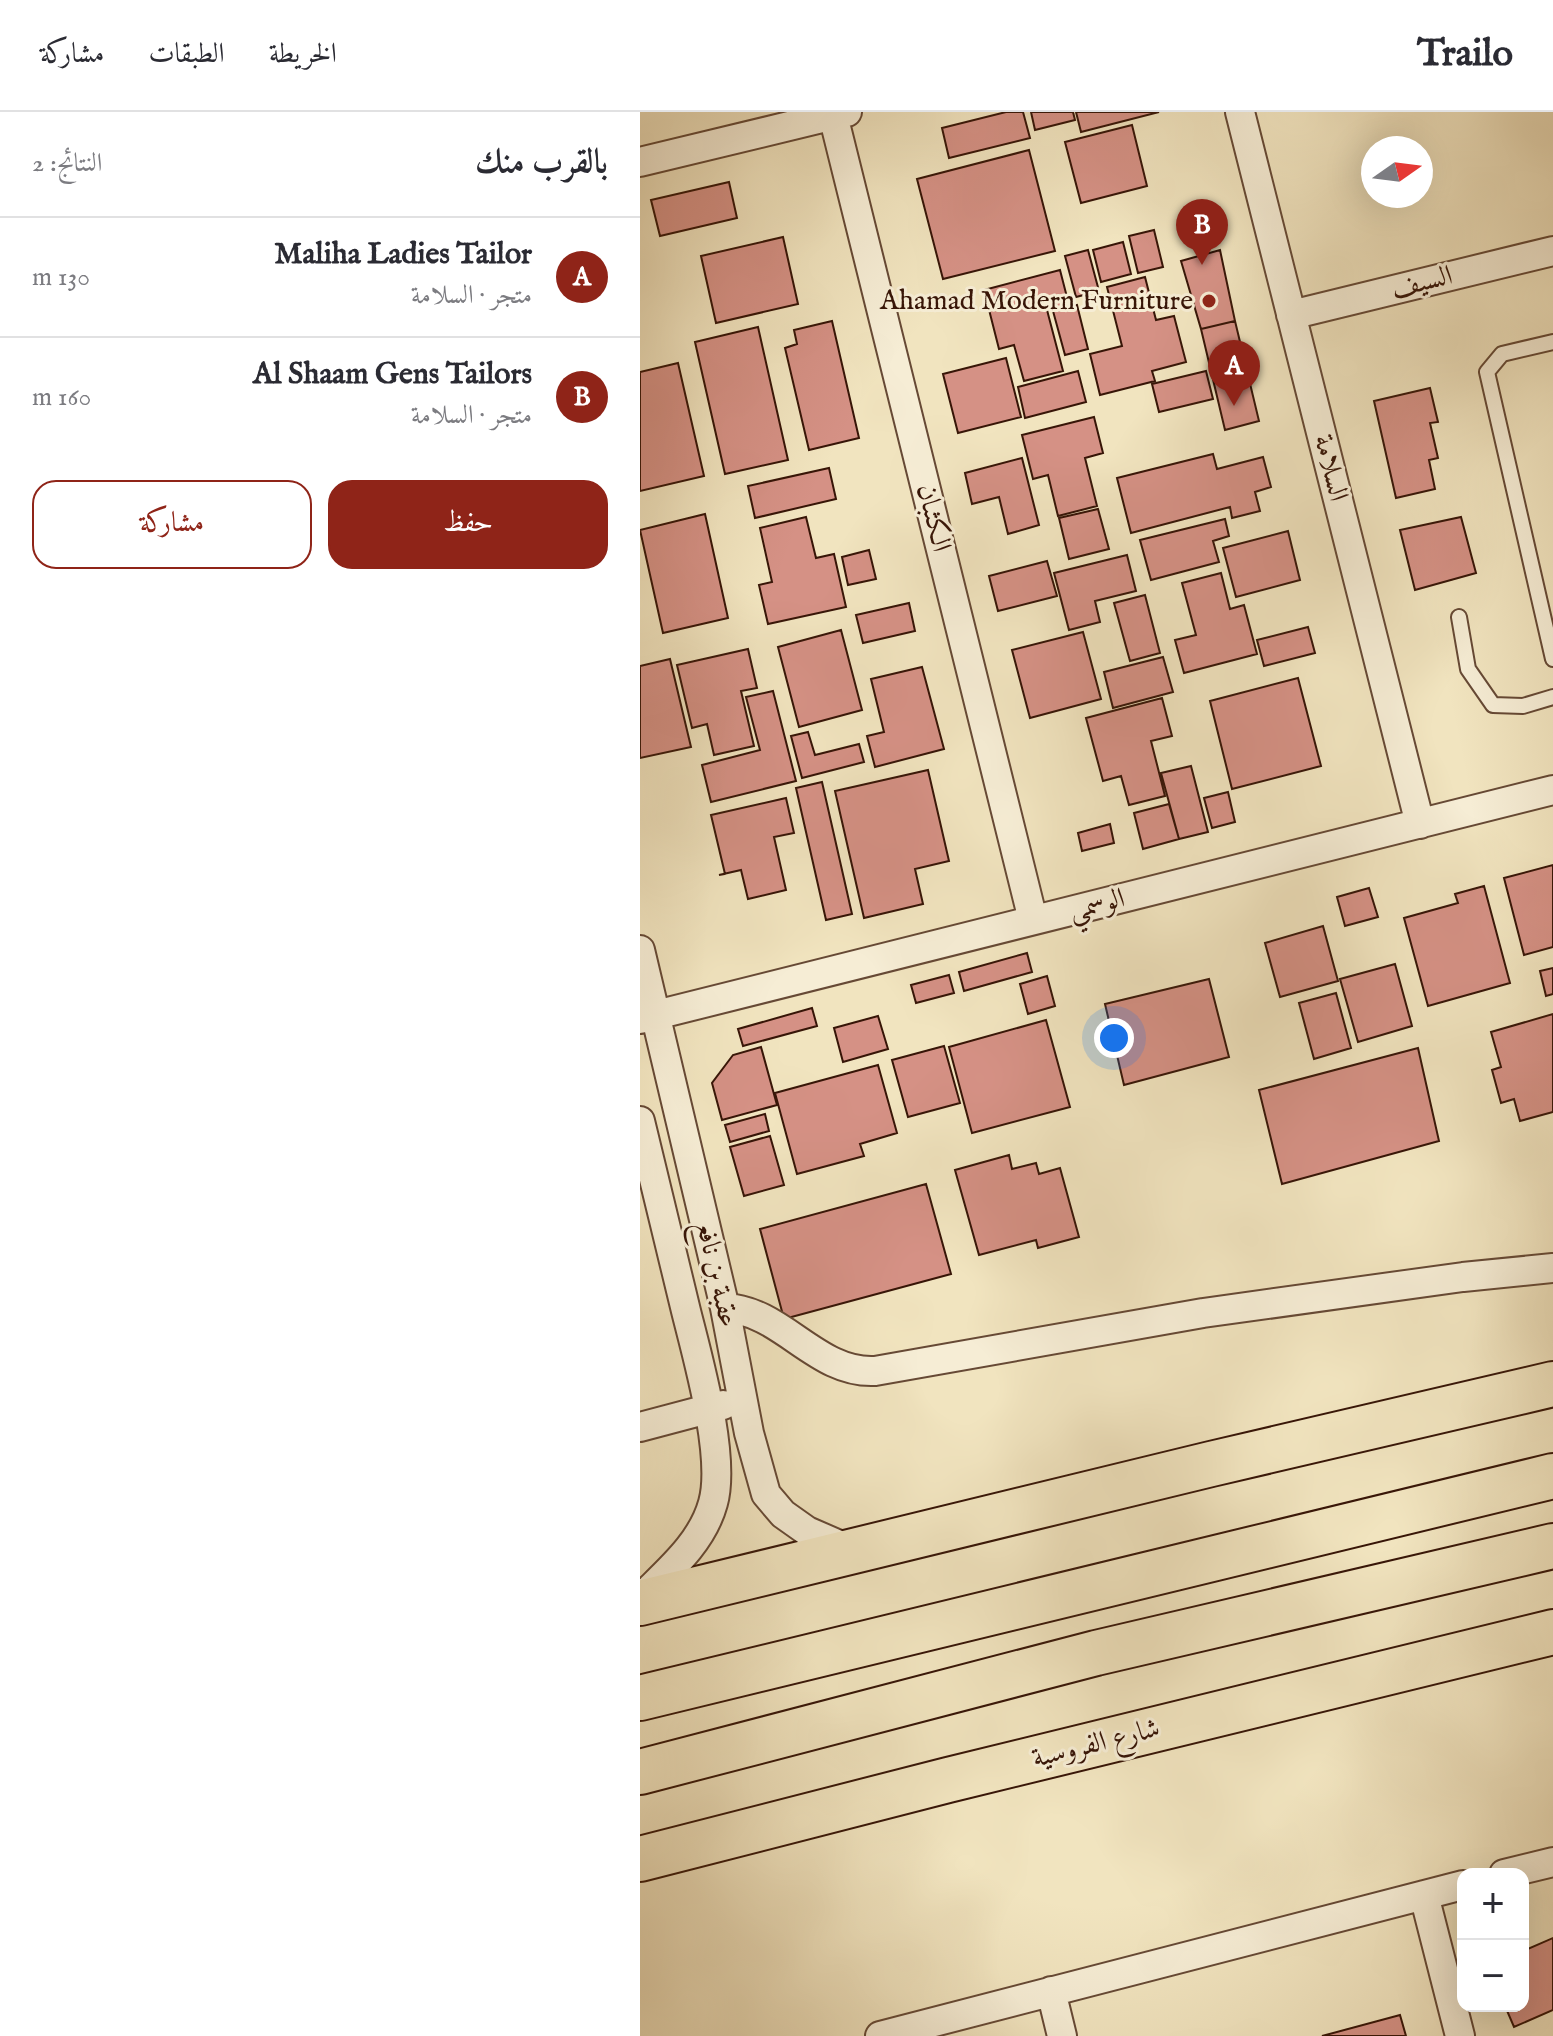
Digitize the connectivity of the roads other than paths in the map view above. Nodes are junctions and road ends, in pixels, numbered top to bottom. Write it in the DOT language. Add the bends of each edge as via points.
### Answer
graph roads {
  1 [pos="1240,112"];
  2 [pos="840,114"];
  3 [pos="640,162"];
  4 [pos="1552,255"];
  5 [pos="1291,315"];
  6 [pos="1553,342"];
  7 [pos="1459,617"];
  8 [pos="1553,659"];
  9 [pos="1553,697"];
  10 [pos="1553,790"];
  11 [pos="1420,824"];
  12 [pos="1033,920"];
  13 [pos="640,950"];
  14 [pos="648,1017"];
  15 [pos="640,1121"];
  16 [pos="692,1167"];
  17 [pos="653,1177"];
  18 [pos="1553,1268"];
  19 [pos="725,1308"];
  20 [pos="1553,1384"];
  21 [pos="744,1400"];
  22 [pos="708,1409"];
  23 [pos="640,1427"];
  24 [pos="1553,1476"];
  25 [pos="1553,1546"];
  26 [pos="854,1551"];
  27 [pos="640,1601"];
  28 [pos="1553,1632"];
  29 [pos="640,1698"];
  30 [pos="640,1772"];
  31 [pos="640,1859"];
  32 [pos="1553,1862"];
  33 [pos="1528,1868"];
  34 [pos="1457,1887"];
  35 [pos="1424,1895"];
  36 [pos="1051,1991"];
  37 [pos="880,2036"];
  38 [pos="1062,2036"];
  39 [pos="1460,2036"];
  1 -- 5 [label="street, السلامة"];
  2 -- 3 [label="street"];
  2 -- 12 [label="street, الكثبان"];
  4 -- 5 [label="street, السيف"];
  5 -- 11 [label="street, السلامة"];
  6 -- 8 [label="lane" via="1502,354 1487,372"];
  7 -- 9 [label="lane" via="1468,669 1493,705 1523,706"];
  10 -- 11 [label="street, الوسمي"];
  11 -- 12 [label="street, الوسمي"];
  12 -- 14 [label="street, الوسمي"];
  13 -- 14 [label="street, عقبة بن نافع"];
  14 -- 16 [label="street, عقبة بن نافع"];
  15 -- 17 [label="street, عقبة بن نافع"];
  16 -- 17 [label="street"];
  16 -- 19 [label="street, عقبة بن نافع"];
  17 -- 22 [label="street, عقبة بن نافع"];
  18 -- 19 [label="street" via="1203,1313 863,1372 834,1364 756,1314"];
  19 -- 21 [label="street, عقبة بن نافع"];
  20 -- 26 [label="main road"];
  21 -- 22 [label="street"];
  21 -- 26 [label="street, عقبة بن نافع" via="766,1494 807,1531"];
  22 -- 23 [label="street"];
  22 -- 27 [label="street, عقبة بن نافع" via="716,1471 710,1513 690,1548"];
  24 -- 29 [label="main road"];
  25 -- 30 [label="main road" via="1096,1653"];
  26 -- 27 [label="main road"];
  28 -- 31 [label="main road, شارع الفروسية"];
  32 -- 33 [label="street"];
  34 -- 35 [label="street"];
  35 -- 36 [label="street"];
  35 -- 39 [label="street"];
  36 -- 37 [label="street"];
  36 -- 38 [label="street"];
}
